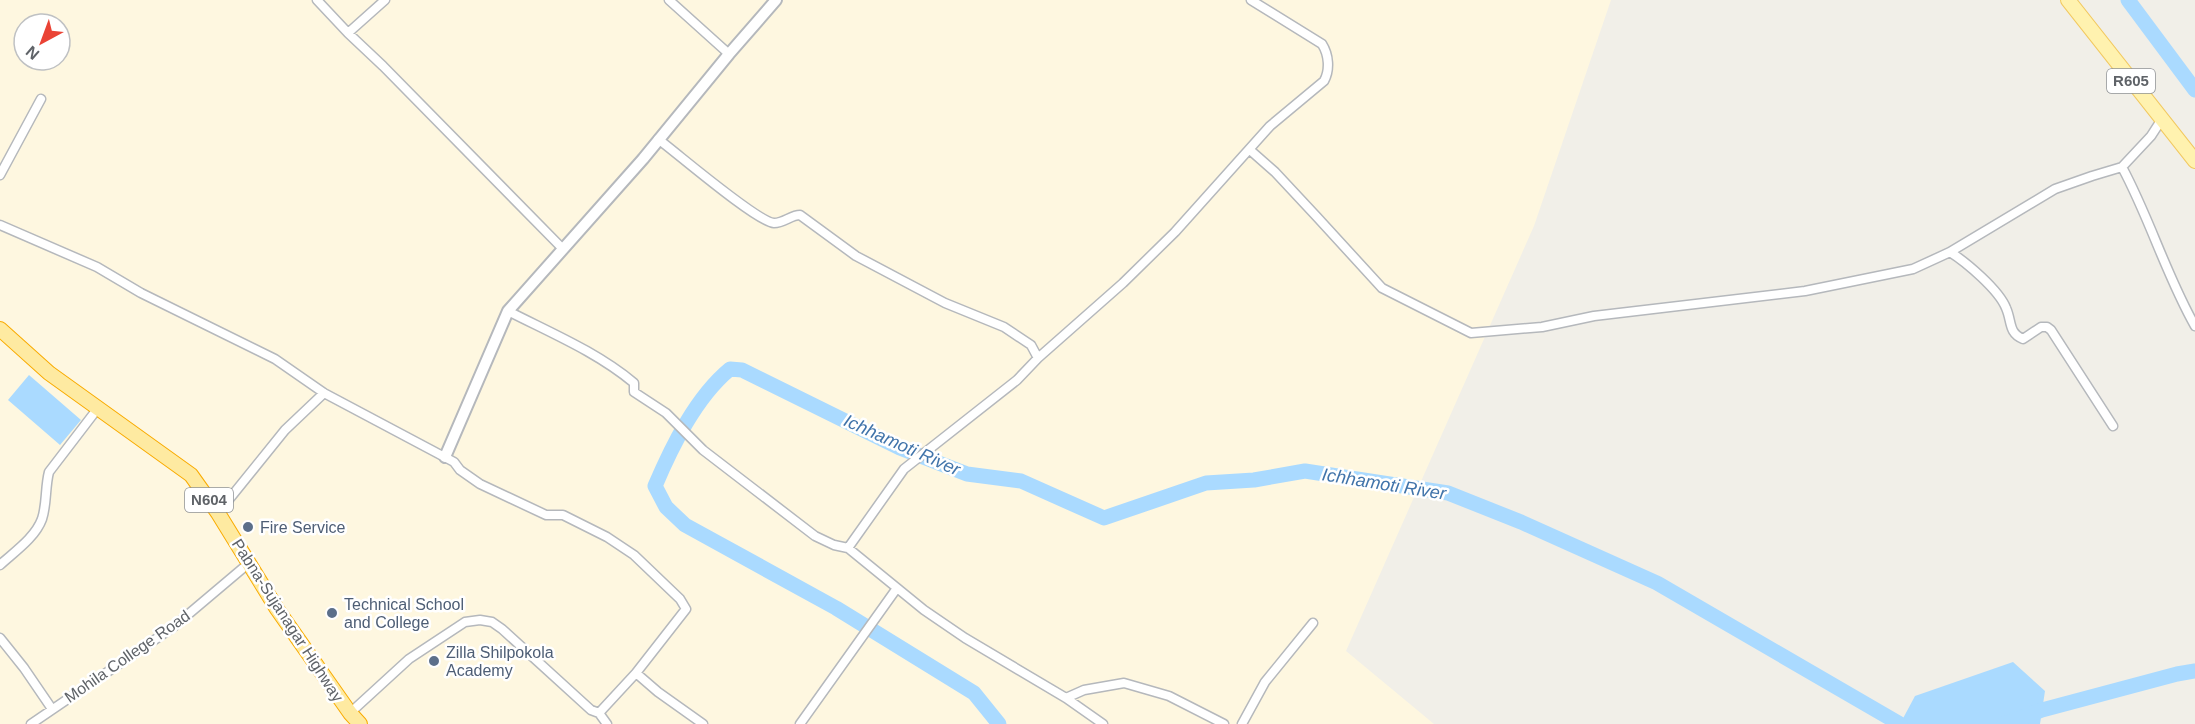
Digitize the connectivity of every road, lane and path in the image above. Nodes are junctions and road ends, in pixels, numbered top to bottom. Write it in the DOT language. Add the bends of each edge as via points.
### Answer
graph roads {
  1 [pos="317,0"];
  2 [pos="385,0"];
  3 [pos="669,0"];
  4 [pos="776,0"];
  5 [pos="1251,0"];
  6 [pos="2068,0"];
  7 [pos="348,33"];
  8 [pos="729,54"];
  9 [pos="41,99"];
  10 [pos="2162,119"];
  11 [pos="658,139"];
  12 [pos="1250,150"];
  13 [pos="2195,162"];
  14 [pos="2122,167"];
  15 [pos="0,175"];
  16 [pos="0,225"];
  17 [pos="562,249"];
  18 [pos="1950,252"];
  19 [pos="508,311"];
  20 [pos="2195,326"];
  21 [pos="0,329"];
  22 [pos="1038,358"];
  23 [pos="324,393"];
  24 [pos="98,408"];
  25 [pos="2113,426"];
  26 [pos="445,457"];
  27 [pos="218,513"];
  28 [pos="848,548"];
  29 [pos="249,562"];
  30 [pos="0,565"];
  31 [pos="897,588"];
  32 [pos="1313,623"];
  33 [pos="0,638"];
  34 [pos="636,674"];
  35 [pos="1066,698"];
  36 [pos="51,709"];
  37 [pos="350,712"];
  38 [pos="598,713"];
  39 [pos="31,724"];
  40 [pos="360,724"];
  41 [pos="607,724"];
  42 [pos="703,724"];
  43 [pos="800,724"];
  44 [pos="1103,724"];
  45 [pos="1224,724"];
  46 [pos="1242,724"];
  1 -- 7 [label="street"];
  2 -- 7 [label="street"];
  3 -- 8 [label="street"];
  4 -- 8 [label="street"];
  5 -- 12 [label="street" via="1322,44 1328,73 1324,81 1270,126"];
  6 -- 10 [label="main road, R605"];
  7 -- 17 [label="street"];
  8 -- 11 [label="street"];
  9 -- 15 [label="street"];
  10 -- 13 [label="main road, R605"];
  10 -- 14 [label="street"];
  11 -- 17 [label="street"];
  11 -- 22 [label="street" via="763,219 773,223 800,215 856,256 945,303 1004,327 1031,345"];
  12 -- 18 [label="street" via="1382,288 1471,333 1805,291 1913,269"];
  12 -- 22 [label="street" via="1175,232"];
  14 -- 18 [label="street" via="2055,189"];
  14 -- 20 [label="street"];
  16 -- 23 [label="street" via="97,267 275,359"];
  17 -- 19 [label="street"];
  18 -- 25 [label="street" via="1975,270 2000,297 2016,336 2023,339 2041,327 2051,330"];
  19 -- 26 [label="street"];
  19 -- 28 [label="street" via="617,369 634,384 634,392 666,413 703,450 815,536"];
  21 -- 24 [label="highway, Pabna-Sujanagar Highway / N604" via="49,373"];
  22 -- 28 [label="street" via="1017,380 904,469"];
  23 -- 26 [label="street"];
  23 -- 27 [label="street" via="285,430"];
  24 -- 27 [label="highway, Pabna-Sujanagar Highway / N604" via="191,476"];
  24 -- 30 [label="street" via="49,472 42,519 34,533"];
  26 -- 34 [label="street" via="480,484 546,514 563,515 607,537 633,555 680,599 686,609"];
  27 -- 29 [label="highway, Pabna-Sujanagar Highway / N604"];
  28 -- 31 [label="street"];
  29 -- 36 [label="street, Mohila College Road" via="172,628"];
  29 -- 37 [label="highway, Pabna-Sujanagar Highway / N604" via="277,609"];
  31 -- 35 [label="street" via="965,638"];
  31 -- 43 [label="street"];
  32 -- 46 [label="street" via="1265,682"];
  33 -- 36 [label="street"];
  34 -- 38 [label="street"];
  34 -- 42 [label="street"];
  35 -- 44 [label="street"];
  35 -- 45 [label="street" via="1084,690 1124,683 1169,696"];
  36 -- 39 [label="street, Mohila College Road"];
  37 -- 38 [label="street" via="409,659 465,622 480,620 502,629"];
  37 -- 40 [label="highway, Pabna-Sujanagar Highway / N604"];
  38 -- 41 [label="street"];
}
